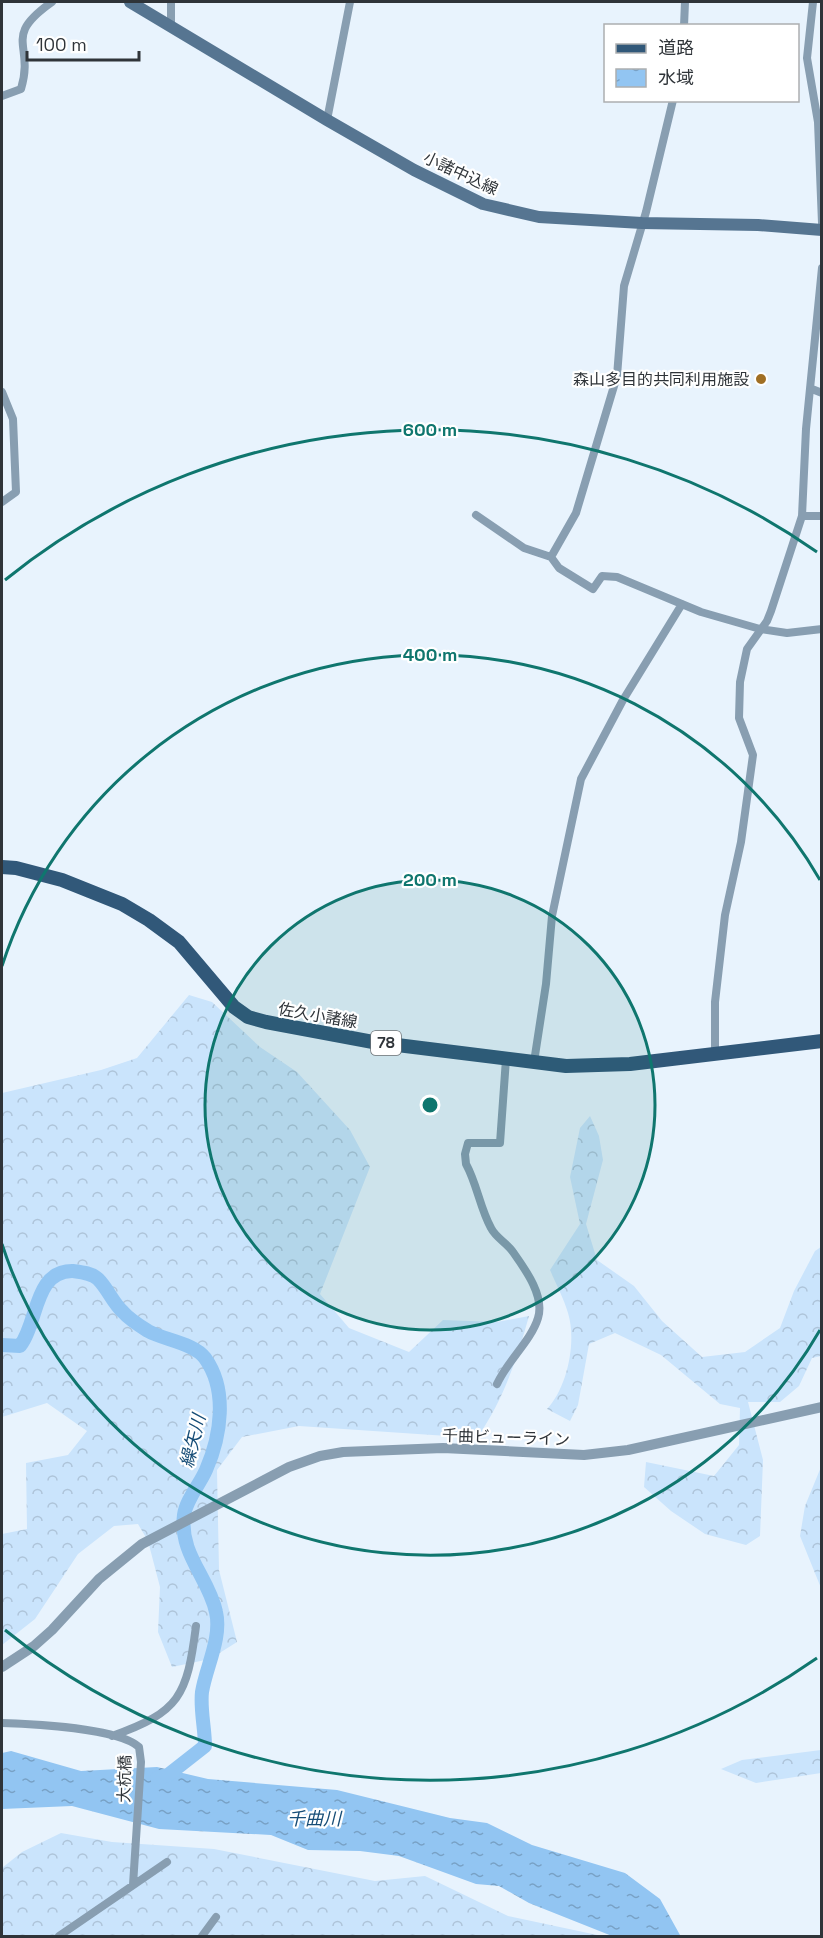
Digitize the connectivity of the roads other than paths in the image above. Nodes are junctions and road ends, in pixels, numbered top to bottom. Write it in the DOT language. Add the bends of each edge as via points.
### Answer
graph roads {
  1 [pos="52,2"];
  2 [pos="130,2"];
  3 [pos="171,2"];
  4 [pos="350,2"];
  5 [pos="685,2"];
  6 [pos="813,2"];
  7 [pos="684,24"];
  8 [pos="171,26"];
  9 [pos="2,96"];
  10 [pos="672,102"];
  11 [pos="327,120"];
  12 [pos="642,223"];
  13 [pos="822,223"];
  14 [pos="822,230"];
  15 [pos="822,268"];
  16 [pos="812,389"];
  17 [pos="2,392"];
  18 [pos="822,393"];
  19 [pos="2,502"];
  20 [pos="476,515"];
  21 [pos="802,516"];
  22 [pos="822,516"];
  23 [pos="551,557"];
  24 [pos="682,604"];
  25 [pos="760,629"];
  26 [pos="822,629"];
  27 [pos="2,867"];
  28 [pos="822,1041"];
  29 [pos="715,1055"];
  30 [pos="506,1059"];
  31 [pos="534,1062"];
  32 [pos="497,1384"];
  33 [pos="822,1407"];
  34 [pos="196,1626"];
  35 [pos="2,1667"];
  36 [pos="2,1723"];
  37 [pos="111,1736"];
  38 [pos="166,1862"];
  39 [pos="133,1885"];
  40 [pos="216,1917"];
  41 [pos="59,1936"];
  42 [pos="202,1936"];
  1 -- 9 [label="street" via="25,24 21,33 21,89"];
  2 -- 8 [label="main road, 小諸中込線"];
  3 -- 8 [label="street"];
  4 -- 11 [label="street"];
  5 -- 7 [label="street"];
  6 -- 13 [label="street" via="807,58 818,122"];
  8 -- 11 [label="main road, 小諸中込線"];
  10 -- 12 [label="street"];
  11 -- 12 [label="main road, 小諸中込線" via="483,204 539,217"];
  12 -- 14 [label="main road, 小諸中込線"];
  12 -- 23 [label="street" via="624,286 617,376 609,408 576,513"];
  15 -- 16 [label="street"];
  16 -- 18 [label="street"];
  16 -- 21 [label="street"];
  17 -- 19 [label="street" via="13,419 17,475 16,492"];
  20 -- 23 [label="street" via="524,548"];
  21 -- 22 [label="street"];
  21 -- 25 [label="street" via="771,611"];
  23 -- 24 [label="street" via="559,568 593,589 602,576 617,577"];
  24 -- 25 [label="street"];
  24 -- 31 [label="street" via="623,700 581,779 552,916"];
  25 -- 26 [label="street" via="787,633"];
  25 -- 29 [label="street" via="747,649 740,682 739,718 753,755 741,842 725,915 715,1002"];
  27 -- 30 [label="main road, 佐久小諸線 / 78" via="62,880 122,904 149,920 179,942 223,995 248,1017 373,1041"];
  28 -- 29 [label="main road, 佐久小諸線 / 78"];
  29 -- 31 [label="main road, 佐久小諸線 / 78" via="593,1066"];
  30 -- 31 [label="main road, 佐久小諸線 / 78"];
  30 -- 32 [label="street" via="500,1143 468,1143 466,1164 492,1231 530,1276 539,1317"];
  33 -- 35 [label="street, 千曲ビューライン" via="628,1450 584,1455 443,1448 343,1452 289,1467 142,1544 99,1579 40,1641"];
  34 -- 37 [label="street" via="182,1692 172,1705 138,1726"];
  36 -- 37 [label="street"];
  37 -- 39 [label="street, 大杭橋" via="132,1741 139,1747"];
  38 -- 39 [label="street"];
  39 -- 41 [label="street"];
  40 -- 42 [label="street"];
}
